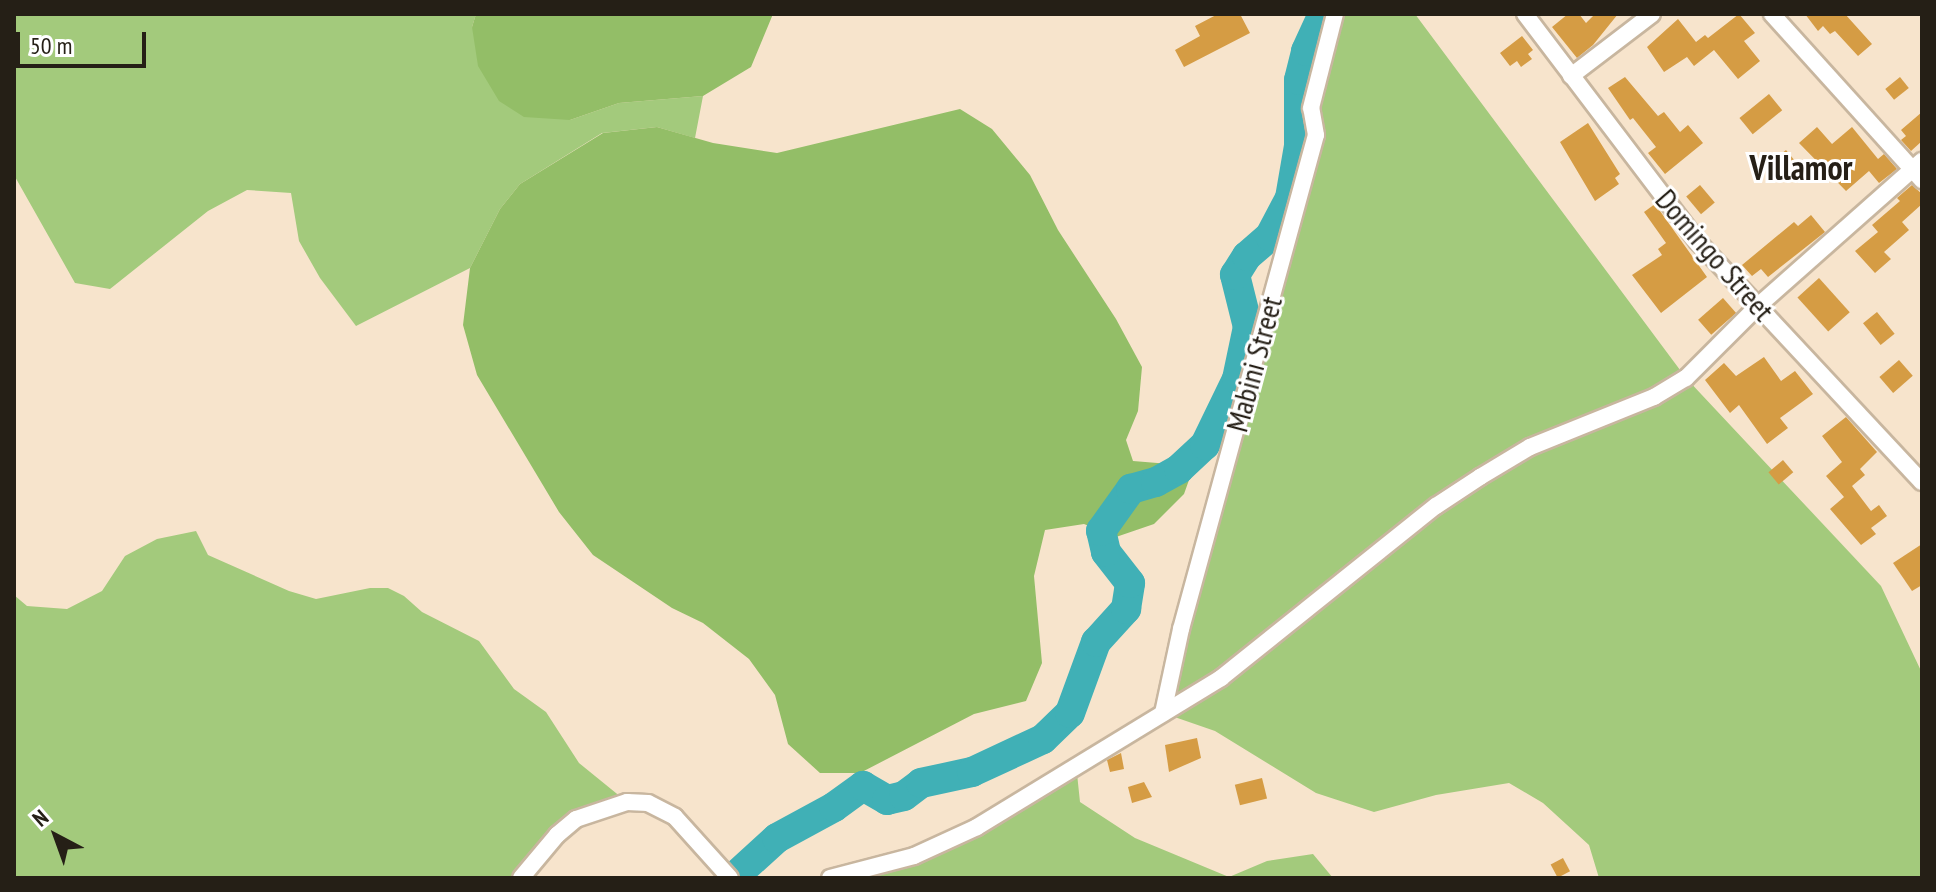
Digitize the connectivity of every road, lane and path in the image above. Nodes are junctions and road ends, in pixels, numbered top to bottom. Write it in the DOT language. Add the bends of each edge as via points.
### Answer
graph roads {
  1 [pos="1335,14"];
  2 [pos="1525,14"];
  3 [pos="1652,14"];
  4 [pos="1772,14"];
  5 [pos="1571,76"];
  6 [pos="1919,170"];
  7 [pos="1758,306"];
  8 [pos="1922,482"];
  9 [pos="1163,713"];
  10 [pos="521,878"];
  11 [pos="730,878"];
  12 [pos="830,878"];
  1 -- 9 [label="street, Mabini Street" via="1311,108 1316,135 1181,629"];
  2 -- 5 [label="street, Domingo Street"];
  3 -- 5 [label="street"];
  4 -- 6 [label="street"];
  5 -- 7 [label="street, Domingo Street" via="1698,242"];
  6 -- 7 [label="street"];
  7 -- 8 [label="street, Domingo Street"];
  7 -- 9 [label="street" via="1686,378 1654,397 1530,447 1480,477 1436,506 1221,678"];
  9 -- 12 [label="street" via="937,848"];
  10 -- 11 [label="street" via="576,819 627,802 648,803 675,817"];
}
